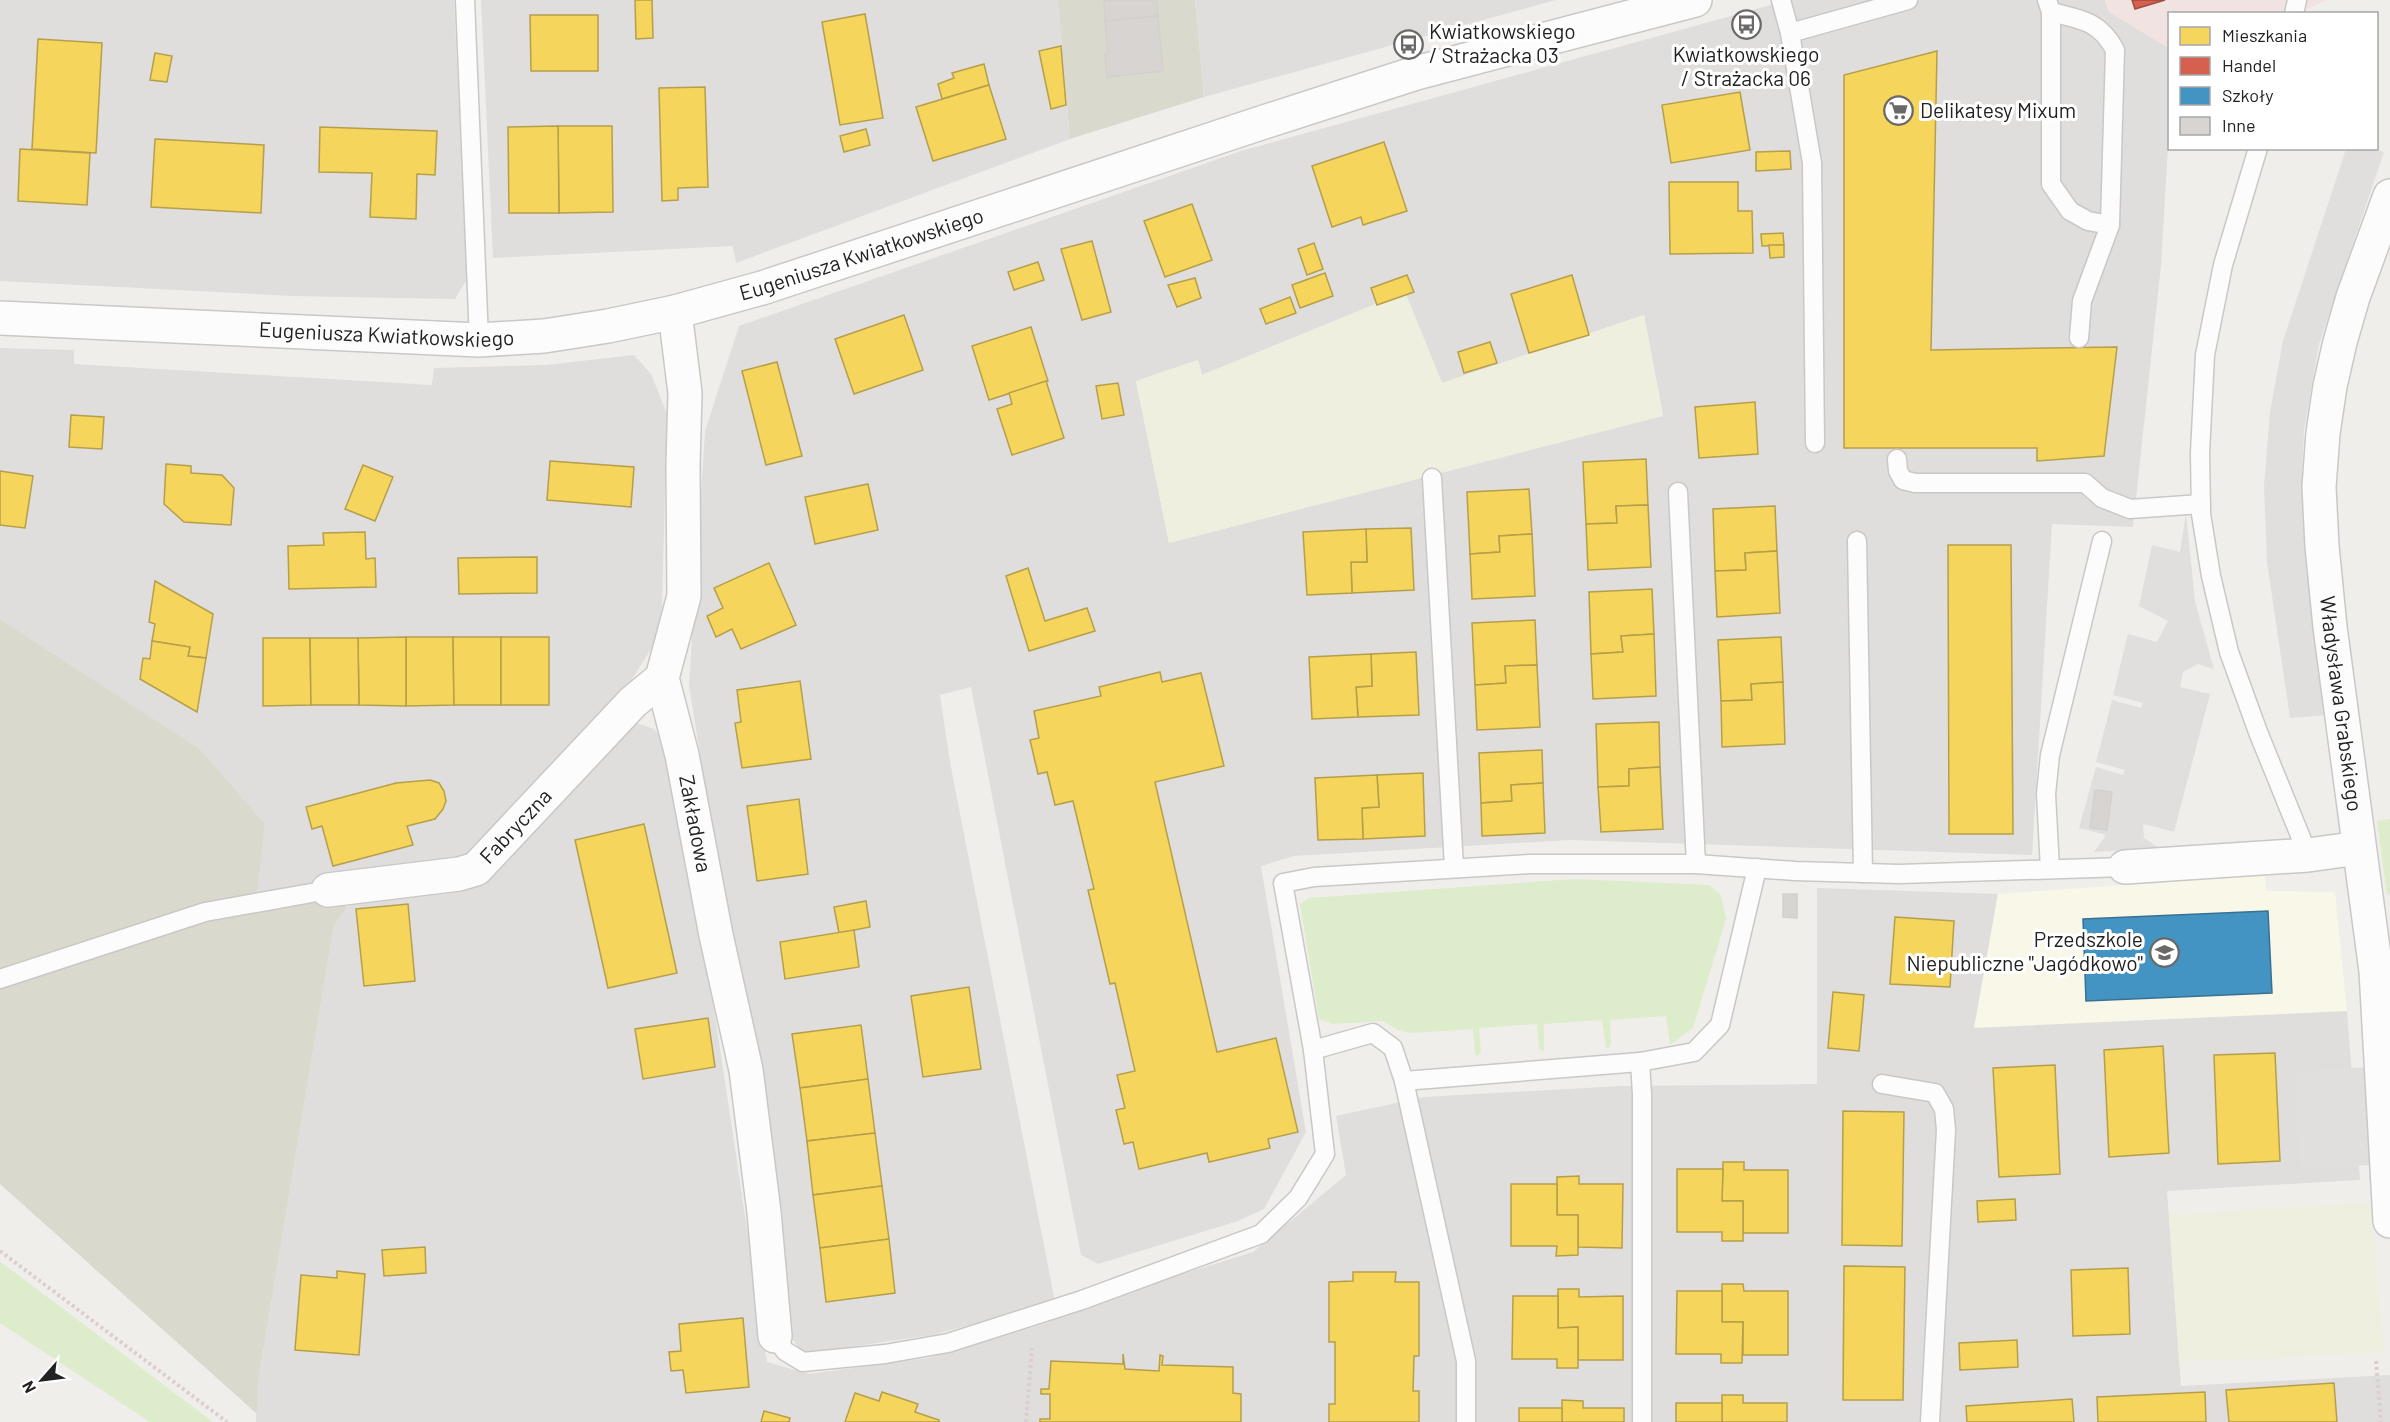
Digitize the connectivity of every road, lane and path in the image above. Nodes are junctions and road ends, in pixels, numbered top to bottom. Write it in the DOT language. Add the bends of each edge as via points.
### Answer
graph roads {
  1 [pos="465,0"];
  2 [pos="1695,0"];
  3 [pos="1781,0"];
  4 [pos="1908,0"];
  5 [pos="2049,6"];
  6 [pos="1790,33"];
  7 [pos="2257,150"];
  8 [pos="2390,196"];
  9 [pos="2110,225"];
  10 [pos="675,312"];
  11 [pos="0,318"];
  12 [pos="2079,338"];
  13 [pos="479,340"];
  14 [pos="1815,443"];
  15 [pos="1897,459"];
  16 [pos="1432,478"];
  17 [pos="1678,492"];
  18 [pos="2201,504"];
  19 [pos="1857,541"];
  20 [pos="2102,541"];
  21 [pos="662,678"];
  22 [pos="2359,848"];
  23 [pos="2308,855"];
  24 [pos="1696,864"];
  25 [pos="1454,867"];
  26 [pos="2125,867"];
  27 [pos="1757,868"];
  28 [pos="2050,869"];
  29 [pos="1863,873"];
  30 [pos="328,890"];
  31 [pos="2383,971"];
  32 [pos="0,979"];
  33 [pos="1313,1050"];
  34 [pos="1640,1062"];
  35 [pos="1404,1081"];
  36 [pos="1882,1084"];
  37 [pos="2390,1221"];
  38 [pos="0,1251"];
  39 [pos="1034,1315"];
  40 [pos="775,1336"];
  41 [pos="2376,1362"];
  42 [pos="226,1422"];
  43 [pos="1026,1422"];
  44 [pos="1466,1422"];
  45 [pos="1642,1422"];
  46 [pos="1930,1422"];
  47 [pos="2381,1422"];
  1 -- 13 [label="lane"];
  2 -- 10 [label="street, Eugeniusza Kwiatkowskiego" via="1416,74 762,288"];
  3 -- 6 [label="lane"];
  4 -- 6 [label="lane"];
  5 -- 9 [label="lane" via="2051,184 2070,211 2088,221"];
  5 -- 9 [label="lane" via="2096,26 2115,50"];
  6 -- 14 [label="lane" via="1812,163"];
  7 -- 18 [label="lane" via="2223,265 2205,355"];
  8 -- 22 [label="street, Władysława Grabskiego" via="2338,353 2323,433 2319,487 2330,627"];
  9 -- 12 [label="lane" via="2082,301"];
  10 -- 13 [label="street, Eugeniusza Kwiatkowskiego" via="544,336"];
  10 -- 21 [label="street, Zakładowa" via="685,393 684,596"];
  11 -- 13 [label="street, Eugeniusza Kwiatkowskiego"];
  15 -- 18 [label="lane" via="1903,480 1915,483 2085,483 2102,498 2130,509"];
  16 -- 25 [label="lane"];
  17 -- 24 [label="lane"];
  18 -- 23 [label="lane" via="2211,576 2229,652"];
  19 -- 29 [label="lane"];
  20 -- 28 [label="lane" via="2050,755 2046,794"];
  21 -- 30 [label="street, Fabryczna" via="633,702 476,869"];
  21 -- 40 [label="street, Zakładowa" via="682,755 746,1070"];
  22 -- 23 [label="street"];
  22 -- 31 [label="street, Władysława Grabskiego"];
  23 -- 26 [label="street"];
  24 -- 25 [label="lane"];
  24 -- 27 [label="lane"];
  25 -- 33 [label="lane" via="1314,876 1283,883"];
  26 -- 28 [label="lane"];
  27 -- 29 [label="lane"];
  27 -- 34 [label="lane" via="1720,1025 1694,1052"];
  28 -- 29 [label="lane"];
  30 -- 32 [label="lane" via="205,912"];
  31 -- 37 [label="street, Władysława Grabskiego"];
  33 -- 35 [label="lane" via="1373,1034 1392,1048"];
  33 -- 39 [label="lane" via="1325,1154 1298,1198 1261,1234"];
  34 -- 35 [label="lane"];
  34 -- 45 [label="lane"];
  35 -- 44 [label="lane" via="1466,1361"];
  36 -- 46 [label="lane" via="1935,1093 1944,1108"];
  38 -- 42 [label="path"];
  39 -- 40 [label="lane" via="948,1342 885,1354 803,1362 785,1351"];
  39 -- 43 [label="path"];
  41 -- 47 [label="path"];
}
